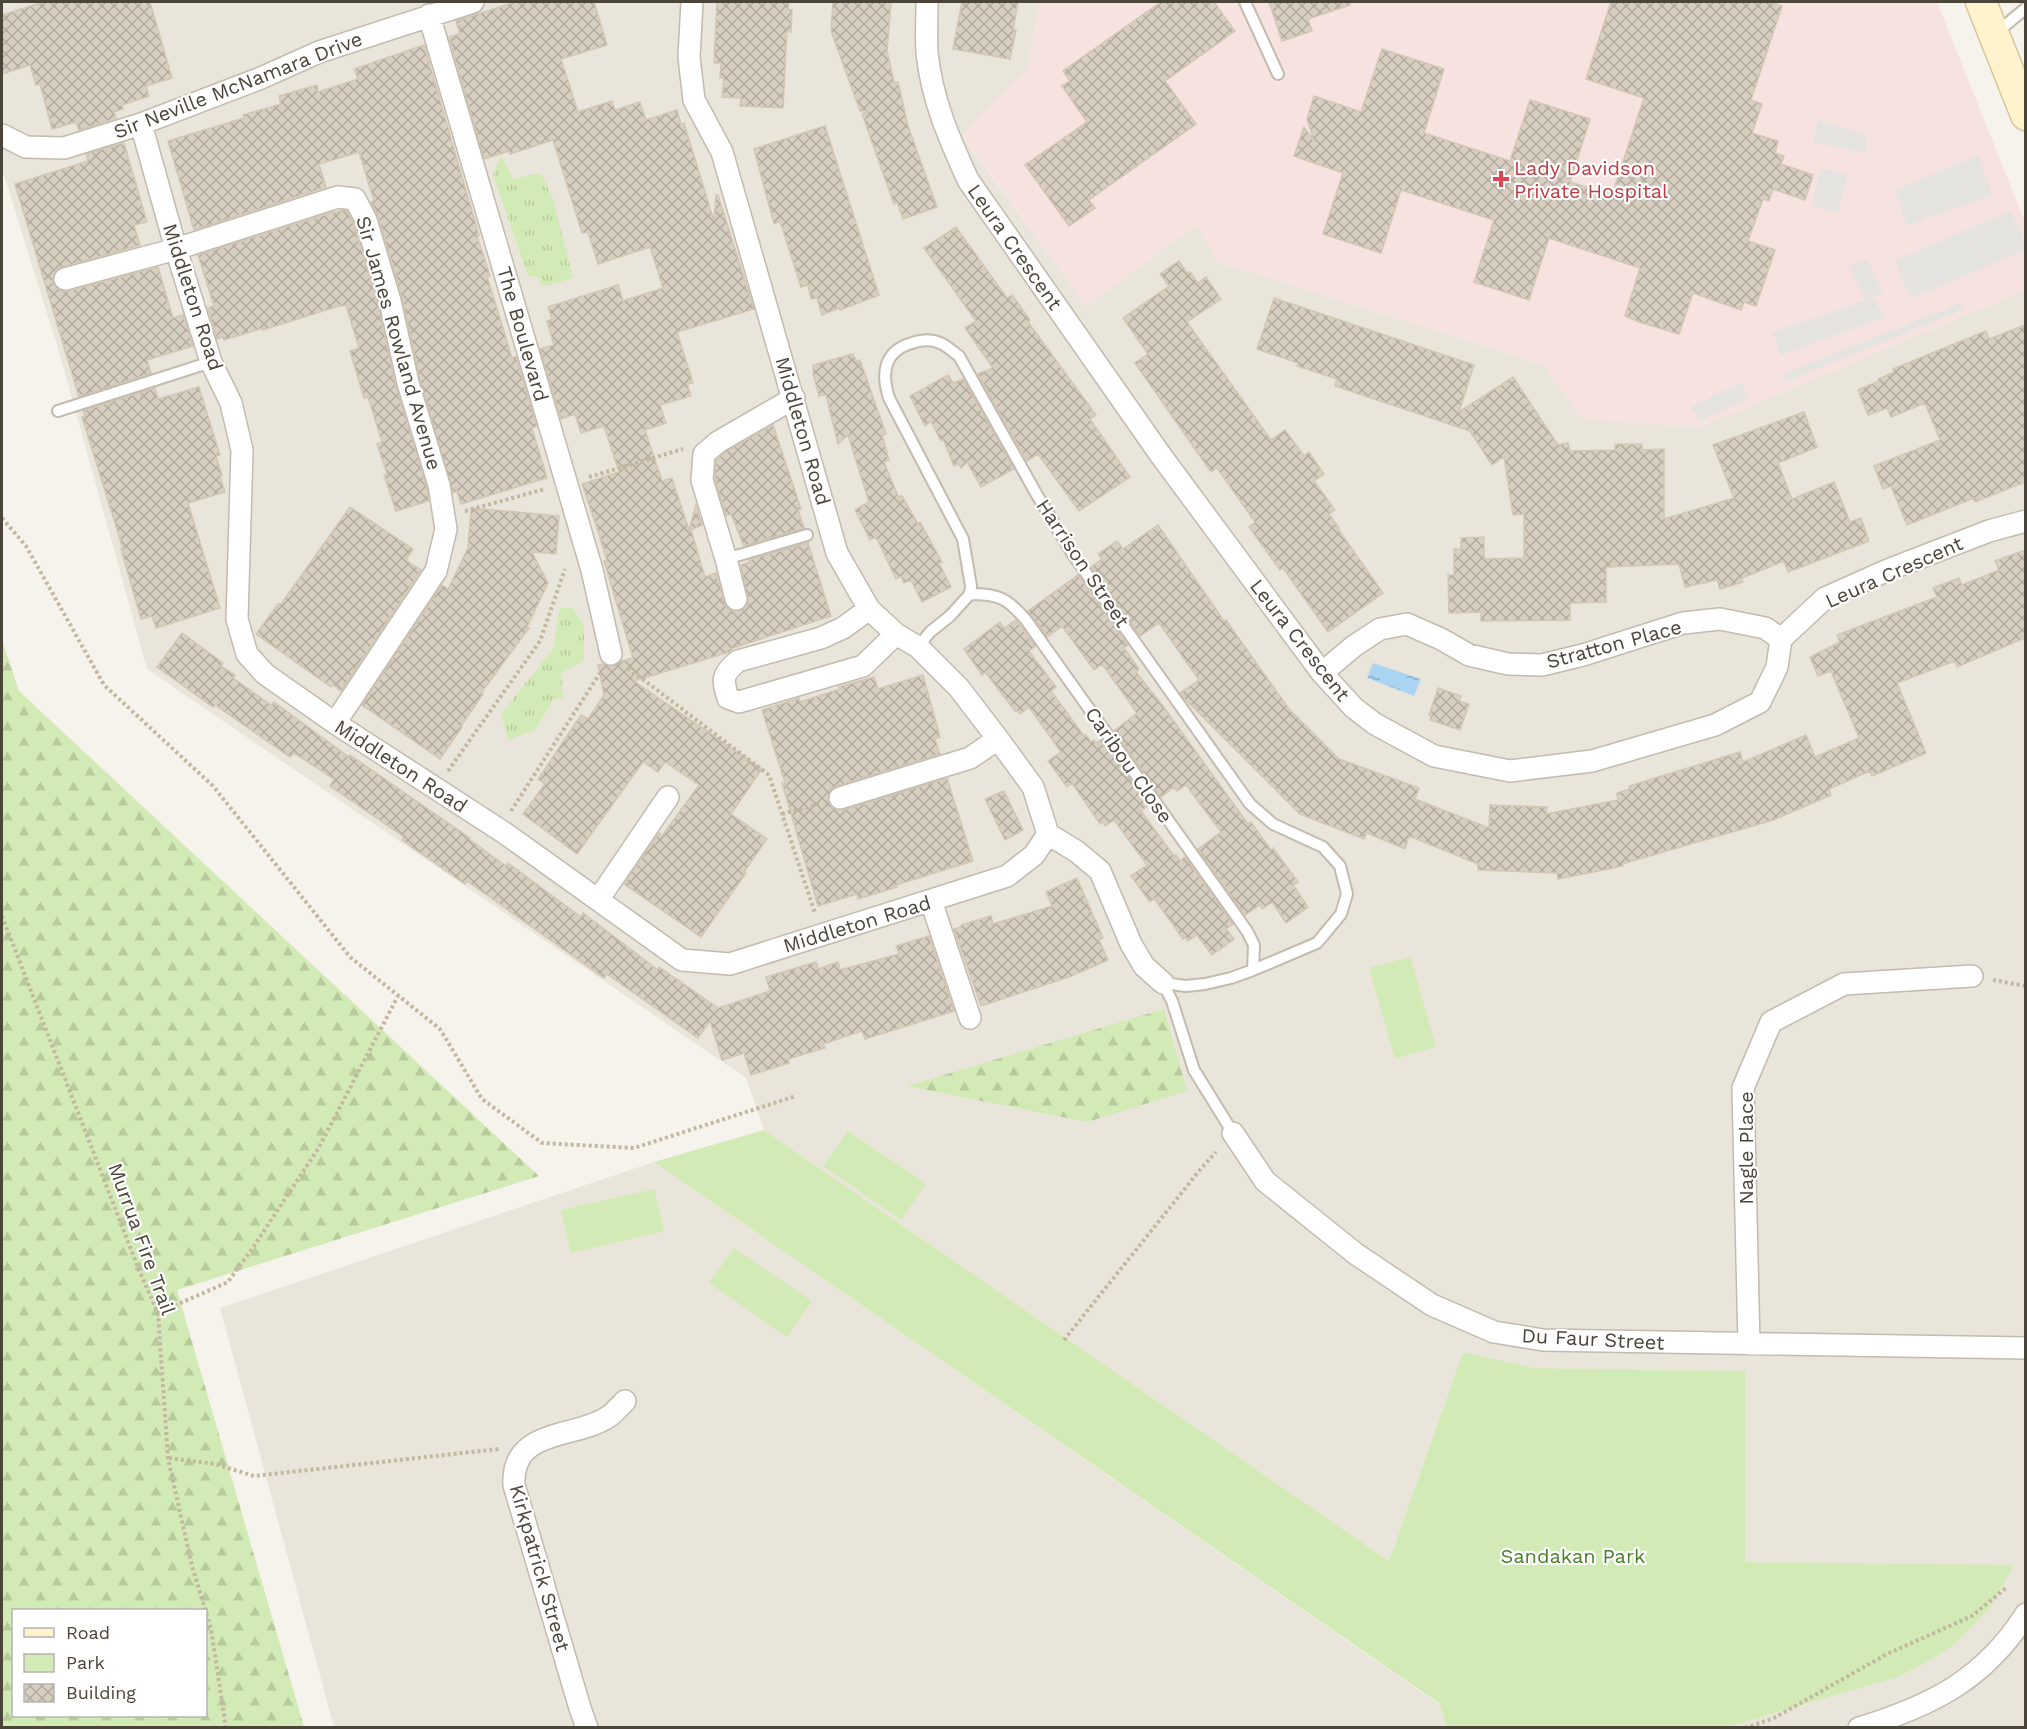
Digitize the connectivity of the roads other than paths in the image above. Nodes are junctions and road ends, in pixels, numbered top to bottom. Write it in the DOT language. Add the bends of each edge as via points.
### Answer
graph roads {
  1 [pos="473,2"];
  2 [pos="692,2"];
  3 [pos="927,2"];
  4 [pos="1245,2"];
  5 [pos="1981,2"];
  6 [pos="2025,8"];
  7 [pos="429,15"];
  8 [pos="1995,34"];
  9 [pos="1278,74"];
  10 [pos="2025,115"];
  11 [pos="141,124"];
  12 [pos="2,135"];
  13 [pos="176,249"];
  14 [pos="65,279"];
  15 [pos="211,362"];
  16 [pos="794,398"];
  17 [pos="58,411"];
  18 [pos="2025,521"];
  19 [pos="807,535"];
  20 [pos="726,559"];
  21 [pos="970,594"];
  22 [pos="736,599"];
  23 [pos="869,609"];
  24 [pos="896,634"];
  25 [pos="1781,639"];
  26 [pos="918,648"];
  27 [pos="611,654"];
  28 [pos="1322,673"];
  29 [pos="334,723"];
  30 [pos="998,739"];
  31 [pos="668,797"];
  32 [pos="840,798"];
  33 [pos="1048,834"];
  34 [pos="598,900"];
  35 [pos="931,901"];
  36 [pos="1253,970"];
  37 [pos="1972,976"];
  38 [pos="1163,983"];
  39 [pos="970,1018"];
  40 [pos="1233,1133"];
  41 [pos="1749,1344"];
  42 [pos="2025,1348"];
  43 [pos="625,1401"];
  44 [pos="2025,1614"];
  45 [pos="588,1728"];
  46 [pos="1859,1728"];
  1 -- 7 [label="street, Sir Neville McNamara Drive"];
  2 -- 16 [label="street, Middleton Road" via="689,57 694,100 722,152"];
  3 -- 28 [label="street, Leura Crescent" via="927,51 933,90 945,130 968,180 1162,457"];
  4 -- 9 [label="lane"];
  5 -- 8 [label="main road"];
  6 -- 8 [label="lane"];
  7 -- 11 [label="street, Sir Neville McNamara Drive" via="318,52"];
  7 -- 27 [label="street, The Boulevard" via="586,551"];
  8 -- 10 [label="main road"];
  11 -- 12 [label="street, Sir Neville McNamara Drive" via="64,148 26,147"];
  11 -- 13 [label="street, Middleton Road"];
  13 -- 14 [label="street, Sir James Rowland Avenue"];
  13 -- 15 [label="street, Middleton Road"];
  13 -- 29 [label="street, Sir James Rowland Avenue" via="338,197 355,199 366,220 390,301 408,383 440,484 446,529 436,571"];
  15 -- 17 [label="lane"];
  15 -- 29 [label="street, Middleton Road" via="231,403 242,450 237,619 247,654 265,675"];
  16 -- 20 [label="street" via="704,454 702,480"];
  16 -- 23 [label="street, Middleton Road" via="837,552"];
  18 -- 25 [label="street, Leura Crescent" via="1899,565 1825,598"];
  19 -- 20 [label="lane"];
  20 -- 22 [label="street"];
  21 -- 26 [label="lane"];
  21 -- 36 [label="lane, Caribou Close" via="992,594 1011,603 1026,620 1246,931 1254,945"];
  21 -- 36 [label="lane, Harrison Street" via="963,539 884,383 885,368 892,354 923,340 940,343 959,356 1074,556 1250,804 1273,824 1323,847 1340,866 1347,894 1341,914 1317,943"];
  23 -- 24 [label="street, Middleton Road"];
  23 -- 24 [label="street" via="821,638 738,661 727,670 723,683 728,698 739,702 863,666"];
  24 -- 26 [label="street, Middleton Road"];
  25 -- 28 [label="street, Stratton Place" via="1765,628 1720,619 1683,624 1542,665 1508,664 1469,655 1407,624 1380,630"];
  25 -- 28 [label="street, Leura Crescent" via="1777,667 1760,702 1716,725 1592,761 1510,771 1434,756 1374,724"];
  26 -- 30 [label="street, Middleton Road" via="959,688"];
  29 -- 34 [label="street, Middleton Road" via="499,830"];
  30 -- 32 [label="street" via="970,758"];
  30 -- 33 [label="street, Middleton Road" via="1033,787"];
  31 -- 34 [label="street"];
  33 -- 35 [label="street, Middleton Road" via="1034,855 1007,876"];
  33 -- 38 [label="street" via="1100,871 1131,944 1144,966"];
  34 -- 35 [label="street, Middleton Road" via="682,960 730,964"];
  35 -- 39 [label="street"];
  36 -- 38 [label="lane, Harrison Street" via="1205,984"];
  37 -- 41 [label="street, Nagle Place" via="1844,984 1771,1022 1743,1088"];
  38 -- 40 [label="lane" via="1194,1070"];
  40 -- 41 [label="street, Du Faur Street" via="1265,1181 1356,1254 1432,1305 1494,1332 1543,1340"];
  41 -- 42 [label="street, Du Faur Street"];
  43 -- 45 [label="street, Kirkpatrick Street" via="608,1417 545,1438 527,1449 513,1473"];
  44 -- 46 [label="street" via="2000,1650 1954,1688 1927,1704"];
}
